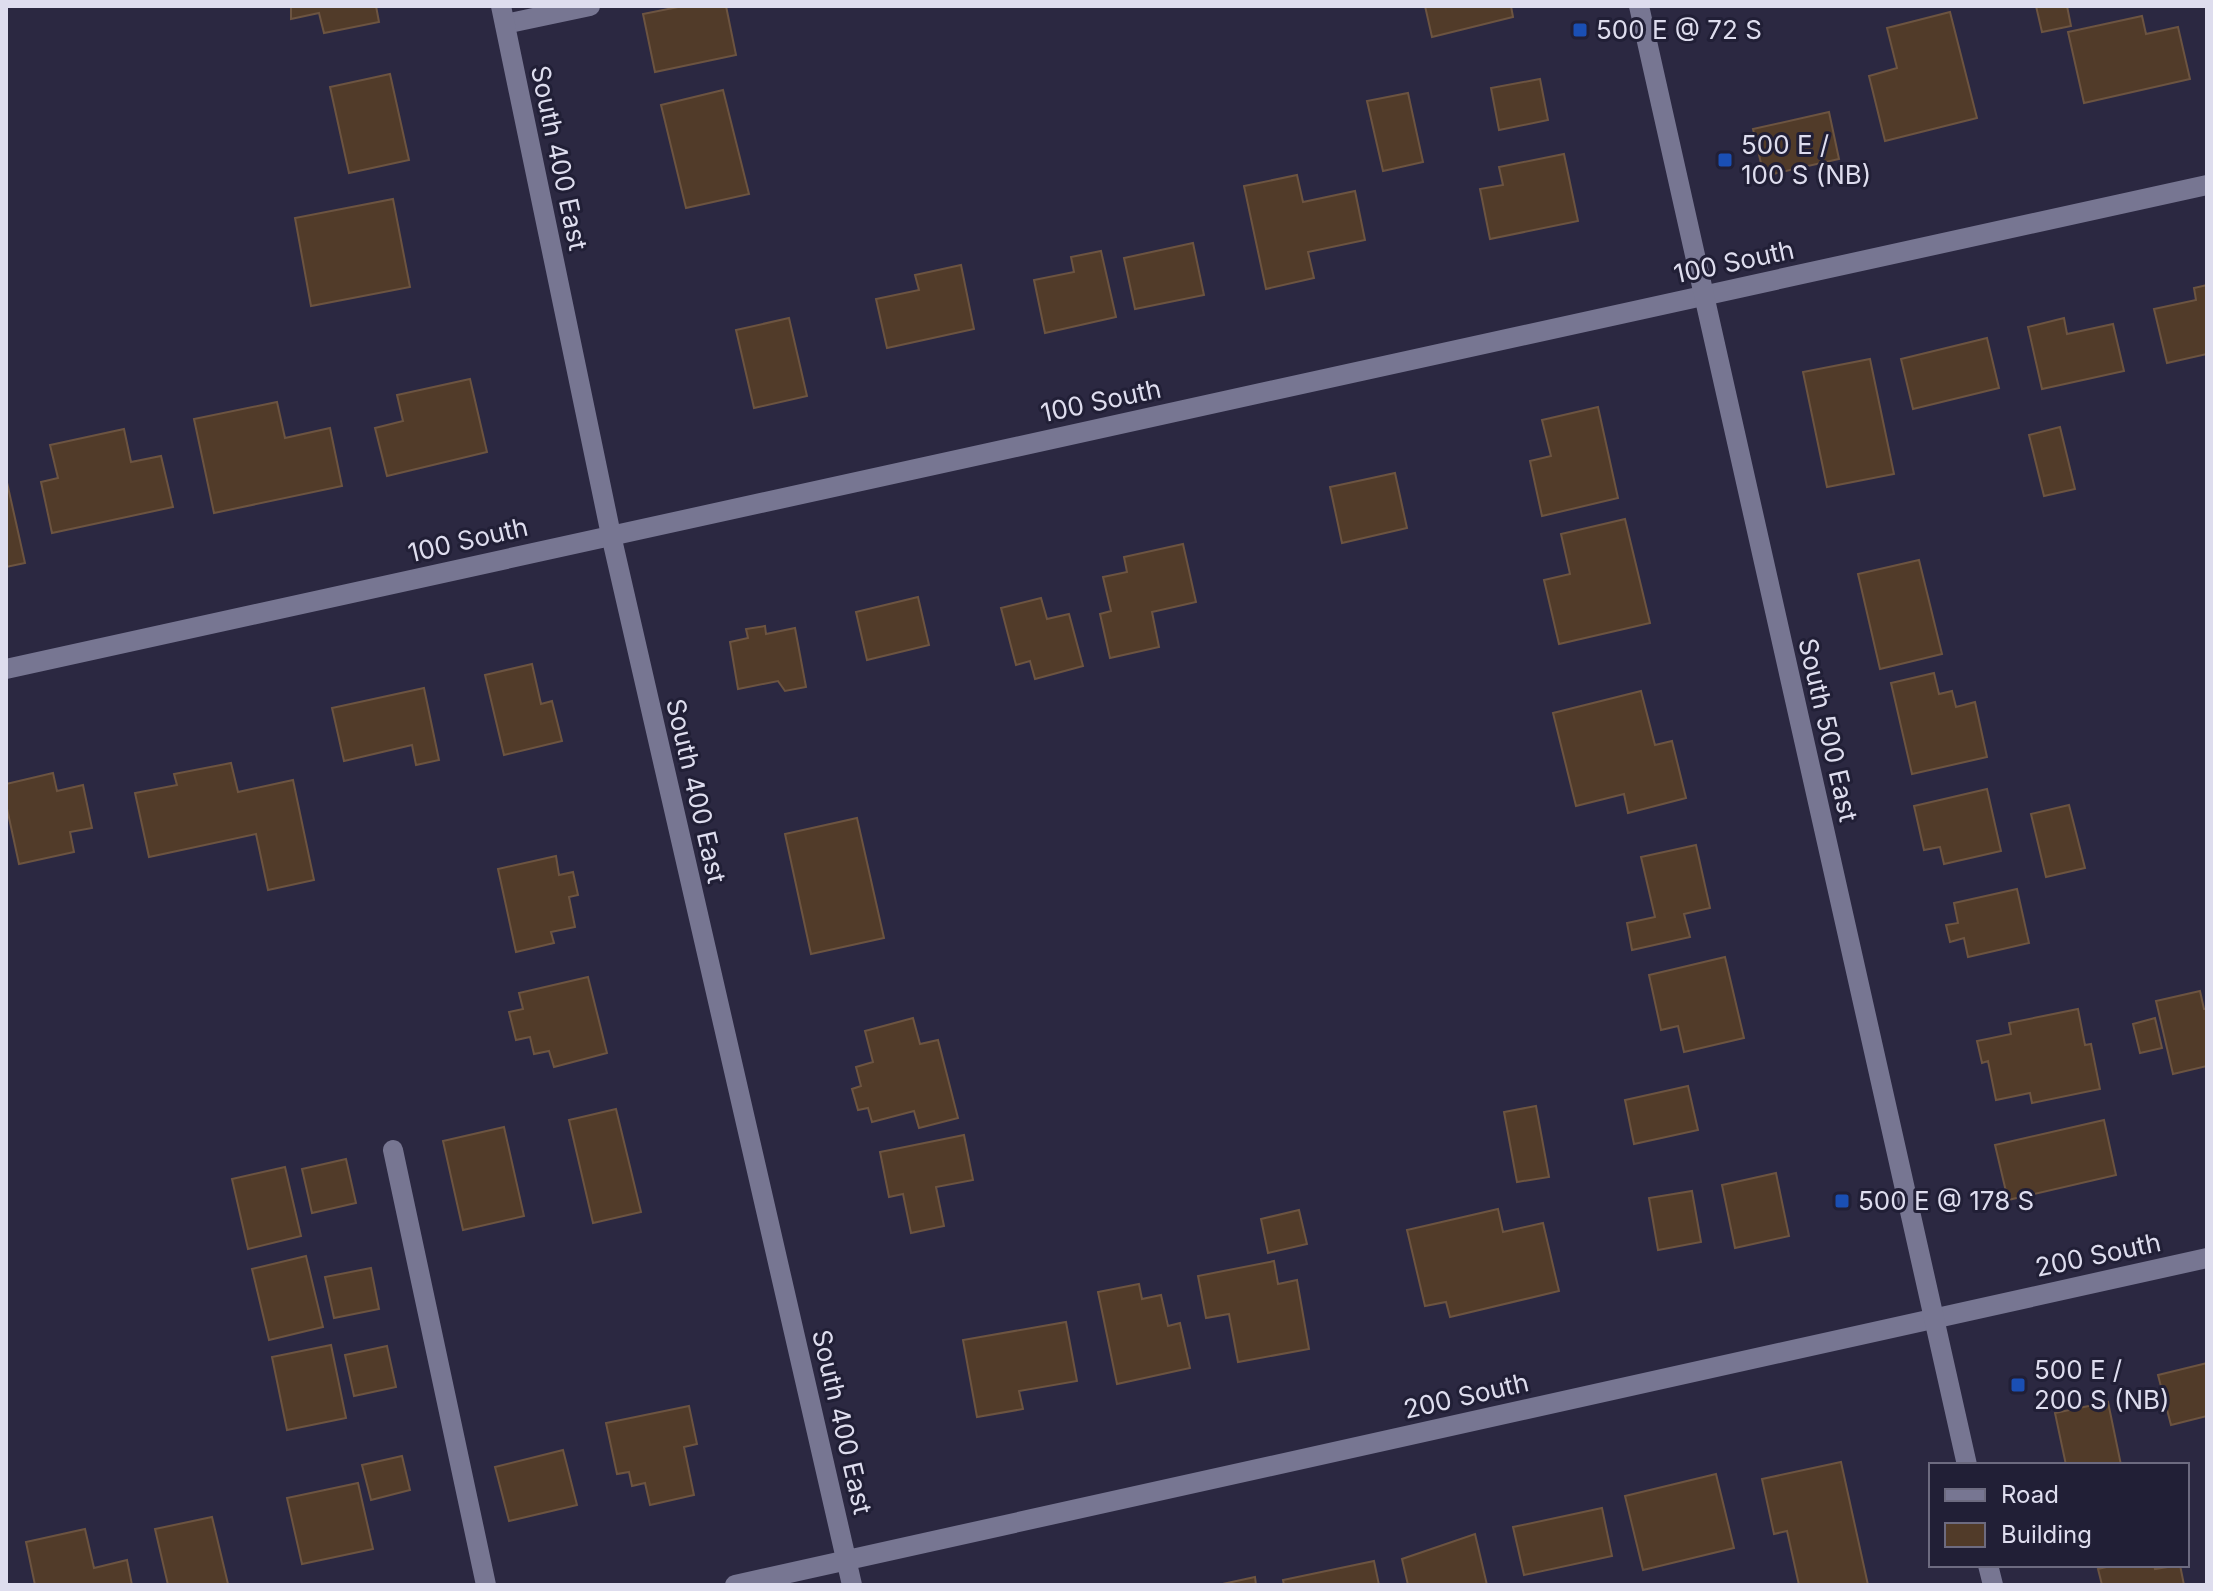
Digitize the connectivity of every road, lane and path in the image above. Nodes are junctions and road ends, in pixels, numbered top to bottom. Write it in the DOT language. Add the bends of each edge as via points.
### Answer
graph roads {
  1 [pos="590,6"];
  2 [pos="1639,6"];
  3 [pos="503,15"];
  4 [pos="2207,185"];
  5 [pos="1704,295"];
  6 [pos="611,535"];
  7 [pos="6,669"];
  8 [pos="393,1150"];
  9 [pos="2207,1258"];
  10 [pos="1935,1318"];
  11 [pos="1967,1463"];
  12 [pos="847,1560"];
  13 [pos="486,1585"];
  14 [pos="735,1585"];
  15 [pos="852,1585"];
  1 -- 3 [label="street"];
  2 -- 5 [label="street, South 500 East"];
  3 -- 6 [label="street, South 400 East"];
  4 -- 5 [label="street, 100 South"];
  5 -- 6 [label="street, 100 South"];
  5 -- 10 [label="street, South 500 East"];
  6 -- 7 [label="street, 100 South"];
  6 -- 12 [label="street, South 400 East"];
  8 -- 13 [label="street"];
  9 -- 10 [label="street, 200 South"];
  10 -- 11 [label="street, South 500 East"];
  10 -- 12 [label="street, 200 South"];
  12 -- 14 [label="street, 200 South"];
  12 -- 15 [label="street, South 400 East"];
}
